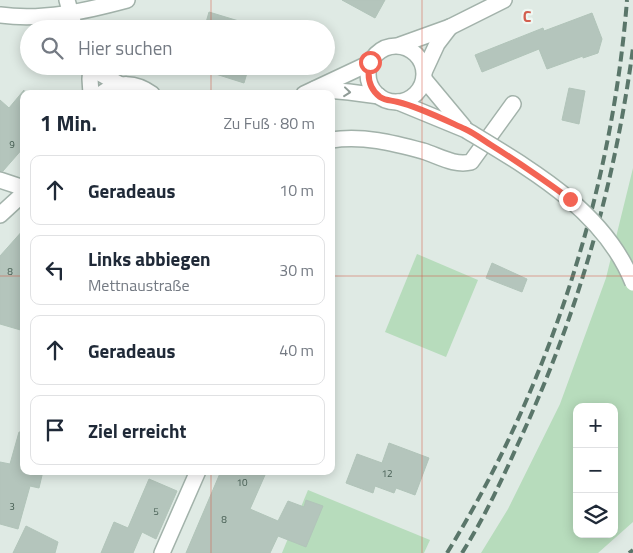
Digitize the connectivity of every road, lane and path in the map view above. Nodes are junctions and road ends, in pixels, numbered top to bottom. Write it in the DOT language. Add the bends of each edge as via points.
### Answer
graph roads {
  1 [pos="127,0"];
  2 [pos="504,0"];
  3 [pos="69,7"];
  4 [pos="0,15"];
  5 [pos="73,20"];
  6 [pos="450,26"];
  7 [pos="400,46"];
  8 [pos="370,62"];
  9 [pos="91,75"];
  10 [pos="103,75"];
  11 [pos="424,75"];
  12 [pos="119,84"];
  13 [pos="91,90"];
  14 [pos="106,90"];
  15 [pos="146,90"];
  16 [pos="313,90"];
  17 [pos="335,92"];
  18 [pos="380,96"];
  19 [pos="398,102"];
  20 [pos="513,104"];
  21 [pos="466,130"];
  22 [pos="335,139"];
  23 [pos="0,180"];
  24 [pos="20,187"];
  25 [pos="20,197"];
  26 [pos="0,215"];
  27 [pos="633,283"];
  28 [pos="196,475"];
  29 [pos="162,553"];
  1 -- 3 [label="street"];
  2 -- 6 [label="street"];
  3 -- 4 [label="street" via="32,18"];
  3 -- 5 [label="street"];
  6 -- 7 [label="street"];
  6 -- 11 [label="street" via="437,44"];
  7 -- 8 [label="street" via="382,49"];
  7 -- 11 [label="street" via="409,48 422,61"];
  8 -- 16 [label="street"];
  8 -- 18 [label="street" via="369,81"];
  9 -- 13 [label="street"];
  10 -- 12 [label="street"];
  11 -- 19 [label="street" via="421,88 415,95"];
  11 -- 21 [label="street"];
  12 -- 14 [label="street"];
  12 -- 15 [label="street"];
  17 -- 18 [label="street, one-way"];
  18 -- 19 [label="street"];
  19 -- 21 [label="street"];
  20 -- 22 [label="street" via="470,162 461,164 378,139"];
  21 -- 27 [label="street, bridge" via="570,199 614,249"];
  23 -- 24 [label="street"];
  25 -- 26 [label="street"];
  28 -- 29 [label="street"];
}
